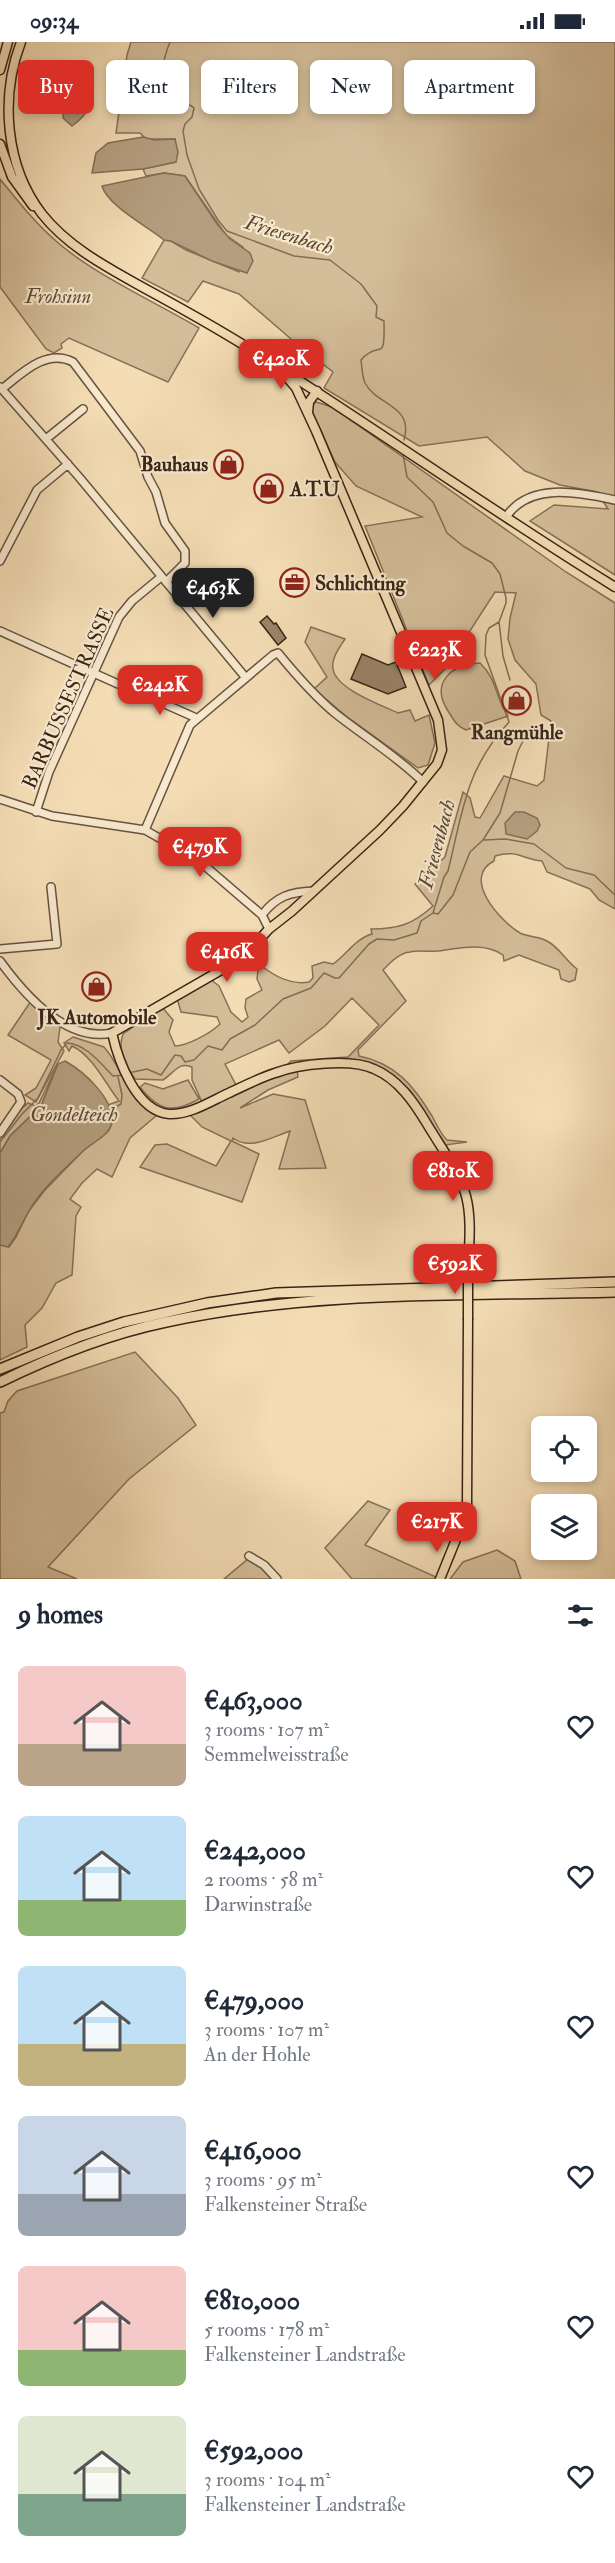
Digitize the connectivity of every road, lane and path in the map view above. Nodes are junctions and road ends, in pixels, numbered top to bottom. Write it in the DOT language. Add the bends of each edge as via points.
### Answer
graph roads {
  1 [pos="8,42"];
  2 [pos="21,42"];
  3 [pos="0,70"];
  4 [pos="0,144"];
  5 [pos="42,213"];
  6 [pos="279,368"];
  7 [pos="1,388"];
  8 [pos="313,389"];
  9 [pos="301,400"];
  10 [pos="83,409"];
  11 [pos="308,414"];
  12 [pos="46,439"];
  13 [pos="68,464"];
  14 [pos="615,500"];
  15 [pos="506,517"];
  16 [pos="0,561"];
  17 [pos="163,579"];
  18 [pos="615,587"];
  19 [pos="0,631"];
  20 [pos="93,673"];
  21 [pos="246,678"];
  22 [pos="118,684"];
  23 [pos="140,693"];
  24 [pos="195,720"];
  25 [pos="423,782"];
  26 [pos="0,799"];
  27 [pos="36,812"];
  28 [pos="145,830"];
  29 [pos="51,887"];
  30 [pos="313,891"];
  31 [pos="262,915"];
  32 [pos="269,928"];
  33 [pos="0,949"];
  34 [pos="0,961"];
  35 [pos="112,1033"];
  36 [pos="0,1080"];
  37 [pos="0,1133"];
  38 [pos="615,1282"];
  39 [pos="615,1292"];
  40 [pos="0,1369"];
  41 [pos="0,1382"];
  42 [pos="249,1556"];
  43 [pos="277,1579"];
  44 [pos="440,1579"];
  1 -- 3 [label="main road"];
  2 -- 5 [label="main road" via="6,100 9,134 17,167"];
  4 -- 5 [label="main road" via="12,177 26,199"];
  5 -- 6 [label="main road" via="73,243 105,266"];
  6 -- 8 [label="main road"];
  6 -- 9 [label="main road"];
  7 -- 12 [label="street"];
  7 -- 17 [label="street, BARBUSSESTRASSE" via="37,362 73,362 140,451 165,524 186,555 183,566"];
  8 -- 9 [label="main road"];
  8 -- 11 [label="main road"];
  8 -- 15 [label="main road"];
  9 -- 11 [label="main road"];
  10 -- 12 [label="street"];
  11 -- 25 [label="main road" via="438,720 442,750"];
  12 -- 13 [label="street"];
  13 -- 16 [label="street" via="37,490"];
  13 -- 17 [label="street"];
  14 -- 15 [label="street" via="560,492 530,498"];
  15 -- 18 [label="main road"];
  17 -- 20 [label="street, BARBUSSESTRASSE" via="122,612"];
  17 -- 21 [label="street"];
  19 -- 20 [label="street"];
  20 -- 22 [label="street"];
  20 -- 27 [label="street, BARBUSSESTRASSE" via="49,772"];
  21 -- 24 [label="street"];
  21 -- 25 [label="street" via="279,653 336,714"];
  23 -- 24 [label="street"];
  24 -- 28 [label="street"];
  25 -- 30 [label="main road" via="380,830"];
  26 -- 27 [label="street"];
  27 -- 28 [label="street"];
  28 -- 31 [label="street" via="198,860"];
  29 -- 33 [label="street" via="57,944"];
  30 -- 31 [label="street" via="286,894"];
  30 -- 32 [label="main road"];
  31 -- 32 [label="street"];
  32 -- 35 [label="main road" via="248,952 226,968"];
  34 -- 35 [label="street" via="59,1022 84,1034"];
  35 -- 44 [label="main road, bridge" via="122,1068 160,1112 188,1111 276,1072 331,1064 373,1068 396,1083 418,1108 460,1183 468,1209 467,1505"];
  36 -- 37 [label="street" via="18,1094 21,1102"];
  38 -- 40 [label="highway" via="276,1293 207,1303 124,1322"];
  39 -- 41 [label="highway" via="277,1303 129,1331 44,1361"];
  42 -- 43 [label="street"];
}
